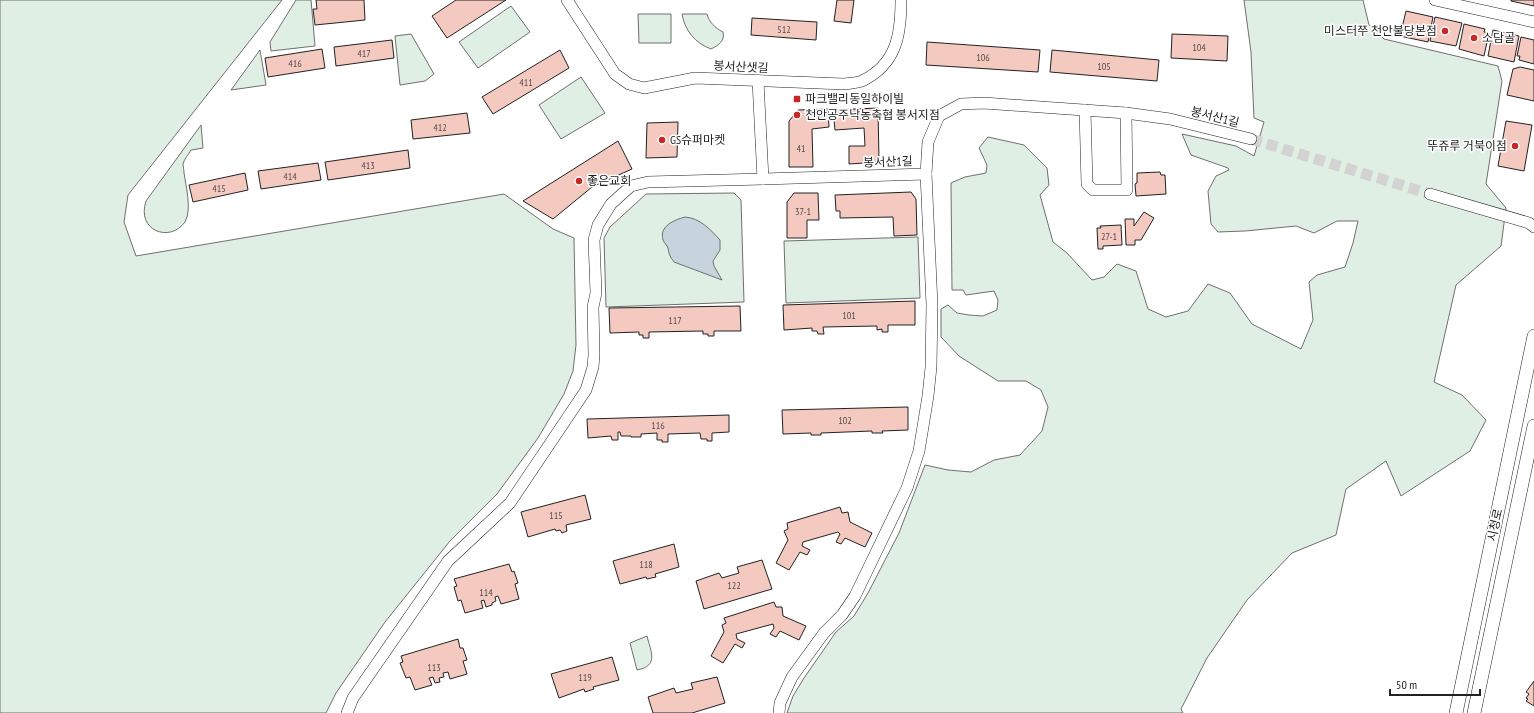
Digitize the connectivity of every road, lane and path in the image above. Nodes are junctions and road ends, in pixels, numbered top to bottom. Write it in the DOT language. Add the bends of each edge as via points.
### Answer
graph roads {
  1 [pos="567,0"];
  2 [pos="901,0"];
  3 [pos="1434,0"];
  4 [pos="1534,22"];
  5 [pos="758,81"];
  6 [pos="1085,110"];
  7 [pos="1126,113"];
  8 [pos="1251,139"];
  9 [pos="926,174"];
  10 [pos="764,179"];
  11 [pos="1430,194"];
  12 [pos="1532,224"];
  13 [pos="1534,336"];
  14 [pos="1534,426"];
  15 [pos="347,713"];
  16 [pos="779,713"];
  17 [pos="1456,713"];
  18 [pos="1474,713"];
  1 -- 5 [label="street, 봉서산샛길" via="615,74 629,84 644,88 695,78"];
  2 -- 5 [label="street, 봉서산샛길" via="901,25 893,54 878,71 862,81 844,84"];
  3 -- 4 [label="street"];
  5 -- 10 [label="street"];
  6 -- 7 [label="street, 봉서산1길"];
  6 -- 7 [label="street" via="1087,184 1093,190 1127,190"];
  6 -- 9 [label="street, 봉서산1길" via="984,103 961,104 938,116 928,142"];
  7 -- 8 [label="street, 봉서산1길" via="1170,119"];
  9 -- 10 [label="street, 봉서산1길"];
  9 -- 16 [label="street" via="932,305 931,367 919,451 907,488 855,596 842,615 819,639 792,677 780,703"];
  10 -- 15 [label="street, 봉서산1길" via="648,182 632,186 611,204 598,225 594,240 594,355 586,390 510,503 448,562 354,698"];
  11 -- 12 [label="street"];
  13 -- 17 [label="street, 시청로"];
  14 -- 18 [label="street, 시청로"];
}
